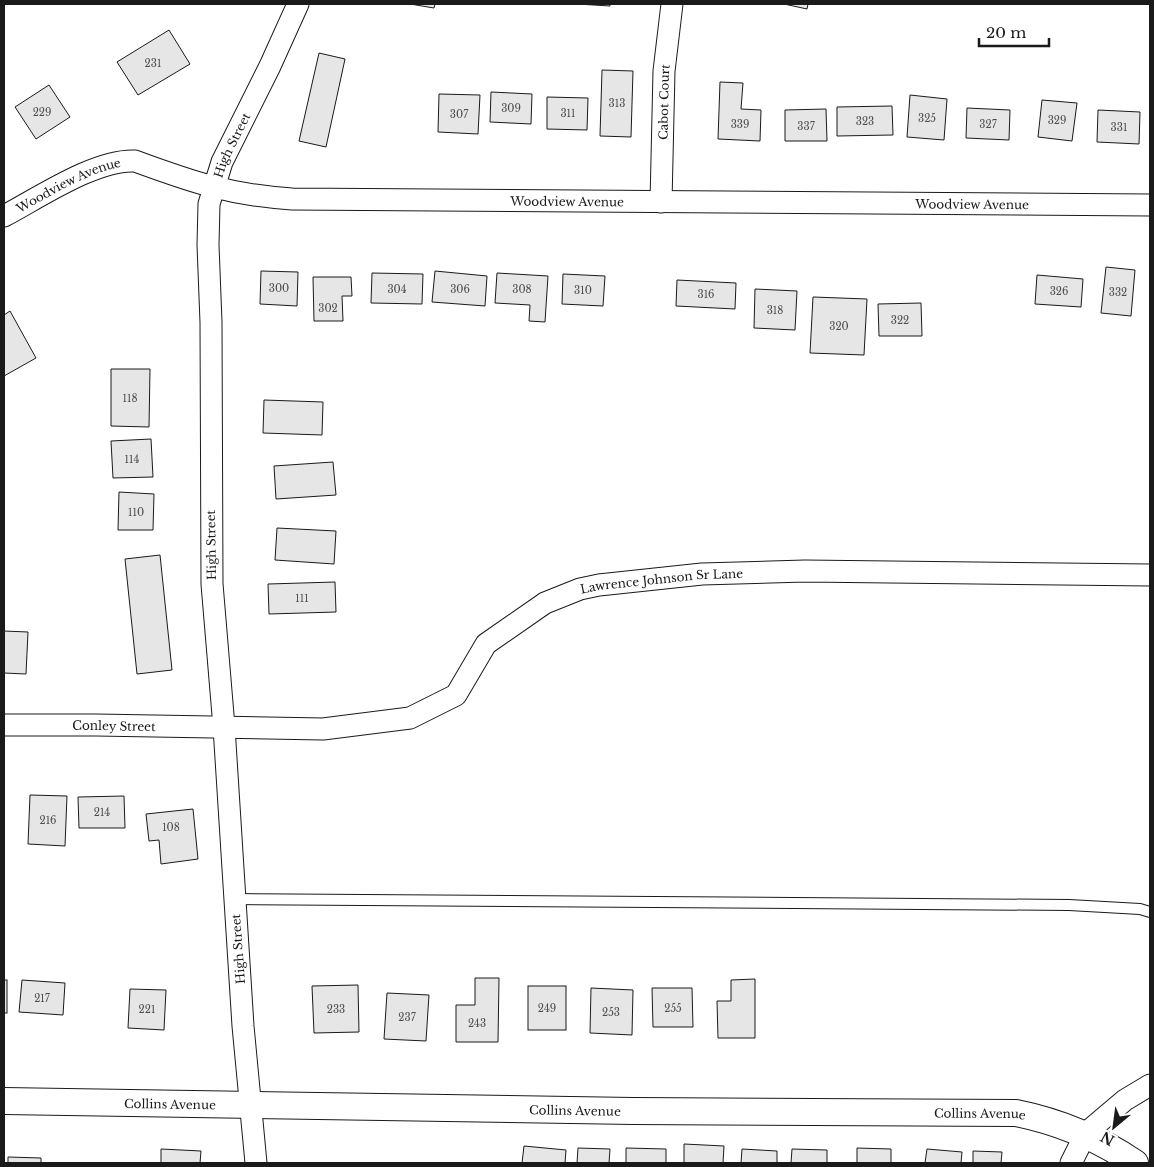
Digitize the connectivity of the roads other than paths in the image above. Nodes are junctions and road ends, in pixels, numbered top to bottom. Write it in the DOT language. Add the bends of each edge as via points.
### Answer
graph roads {
  1 [pos="298,4"];
  2 [pos="672,4"];
  3 [pos="213,188"];
  4 [pos="661,202"];
  5 [pos="1150,205"];
  6 [pos="4,216"];
  7 [pos="1150,575"];
  8 [pos="4,725"];
  9 [pos="224,727"];
  10 [pos="235,899"];
  11 [pos="1150,912"];
  12 [pos="1150,1085"];
  13 [pos="4,1101"];
  14 [pos="250,1105"];
  15 [pos="1086,1133"];
  16 [pos="256,1163"];
  17 [pos="1071,1163"];
  18 [pos="1135,1163"];
  1 -- 3 [label="street, High Street" via="222,162"];
  2 -- 4 [label="street, Cabot Court" via="664,71"];
  3 -- 4 [label="street, Woodview Avenue" via="252,196 292,199"];
  3 -- 6 [label="street, Woodview Avenue" via="135,161 122,160 98,167"];
  3 -- 9 [label="street, High Street" via="208,245 210,513 212,593"];
  4 -- 5 [label="street, Woodview Avenue"];
  7 -- 9 [label="street, Lawrence Johnson Sr Lane" via="805,571 702,574 599,585 545,603 486,644 456,695 410,718 323,729"];
  8 -- 9 [label="street, Conley Street"];
  9 -- 10 [label="street, High Street"];
  10 -- 11 [label="lane" via="1069,905"];
  10 -- 14 [label="street, High Street"];
  12 -- 15 [label="street" via="1118,1105"];
  13 -- 14 [label="street, Collins Avenue"];
  14 -- 15 [label="street, Collins Avenue" via="1016,1113 1052,1120"];
  14 -- 16 [label="street, High Street"];
  15 -- 17 [label="street"];
  15 -- 18 [label="street, Collins Avenue"];
}
